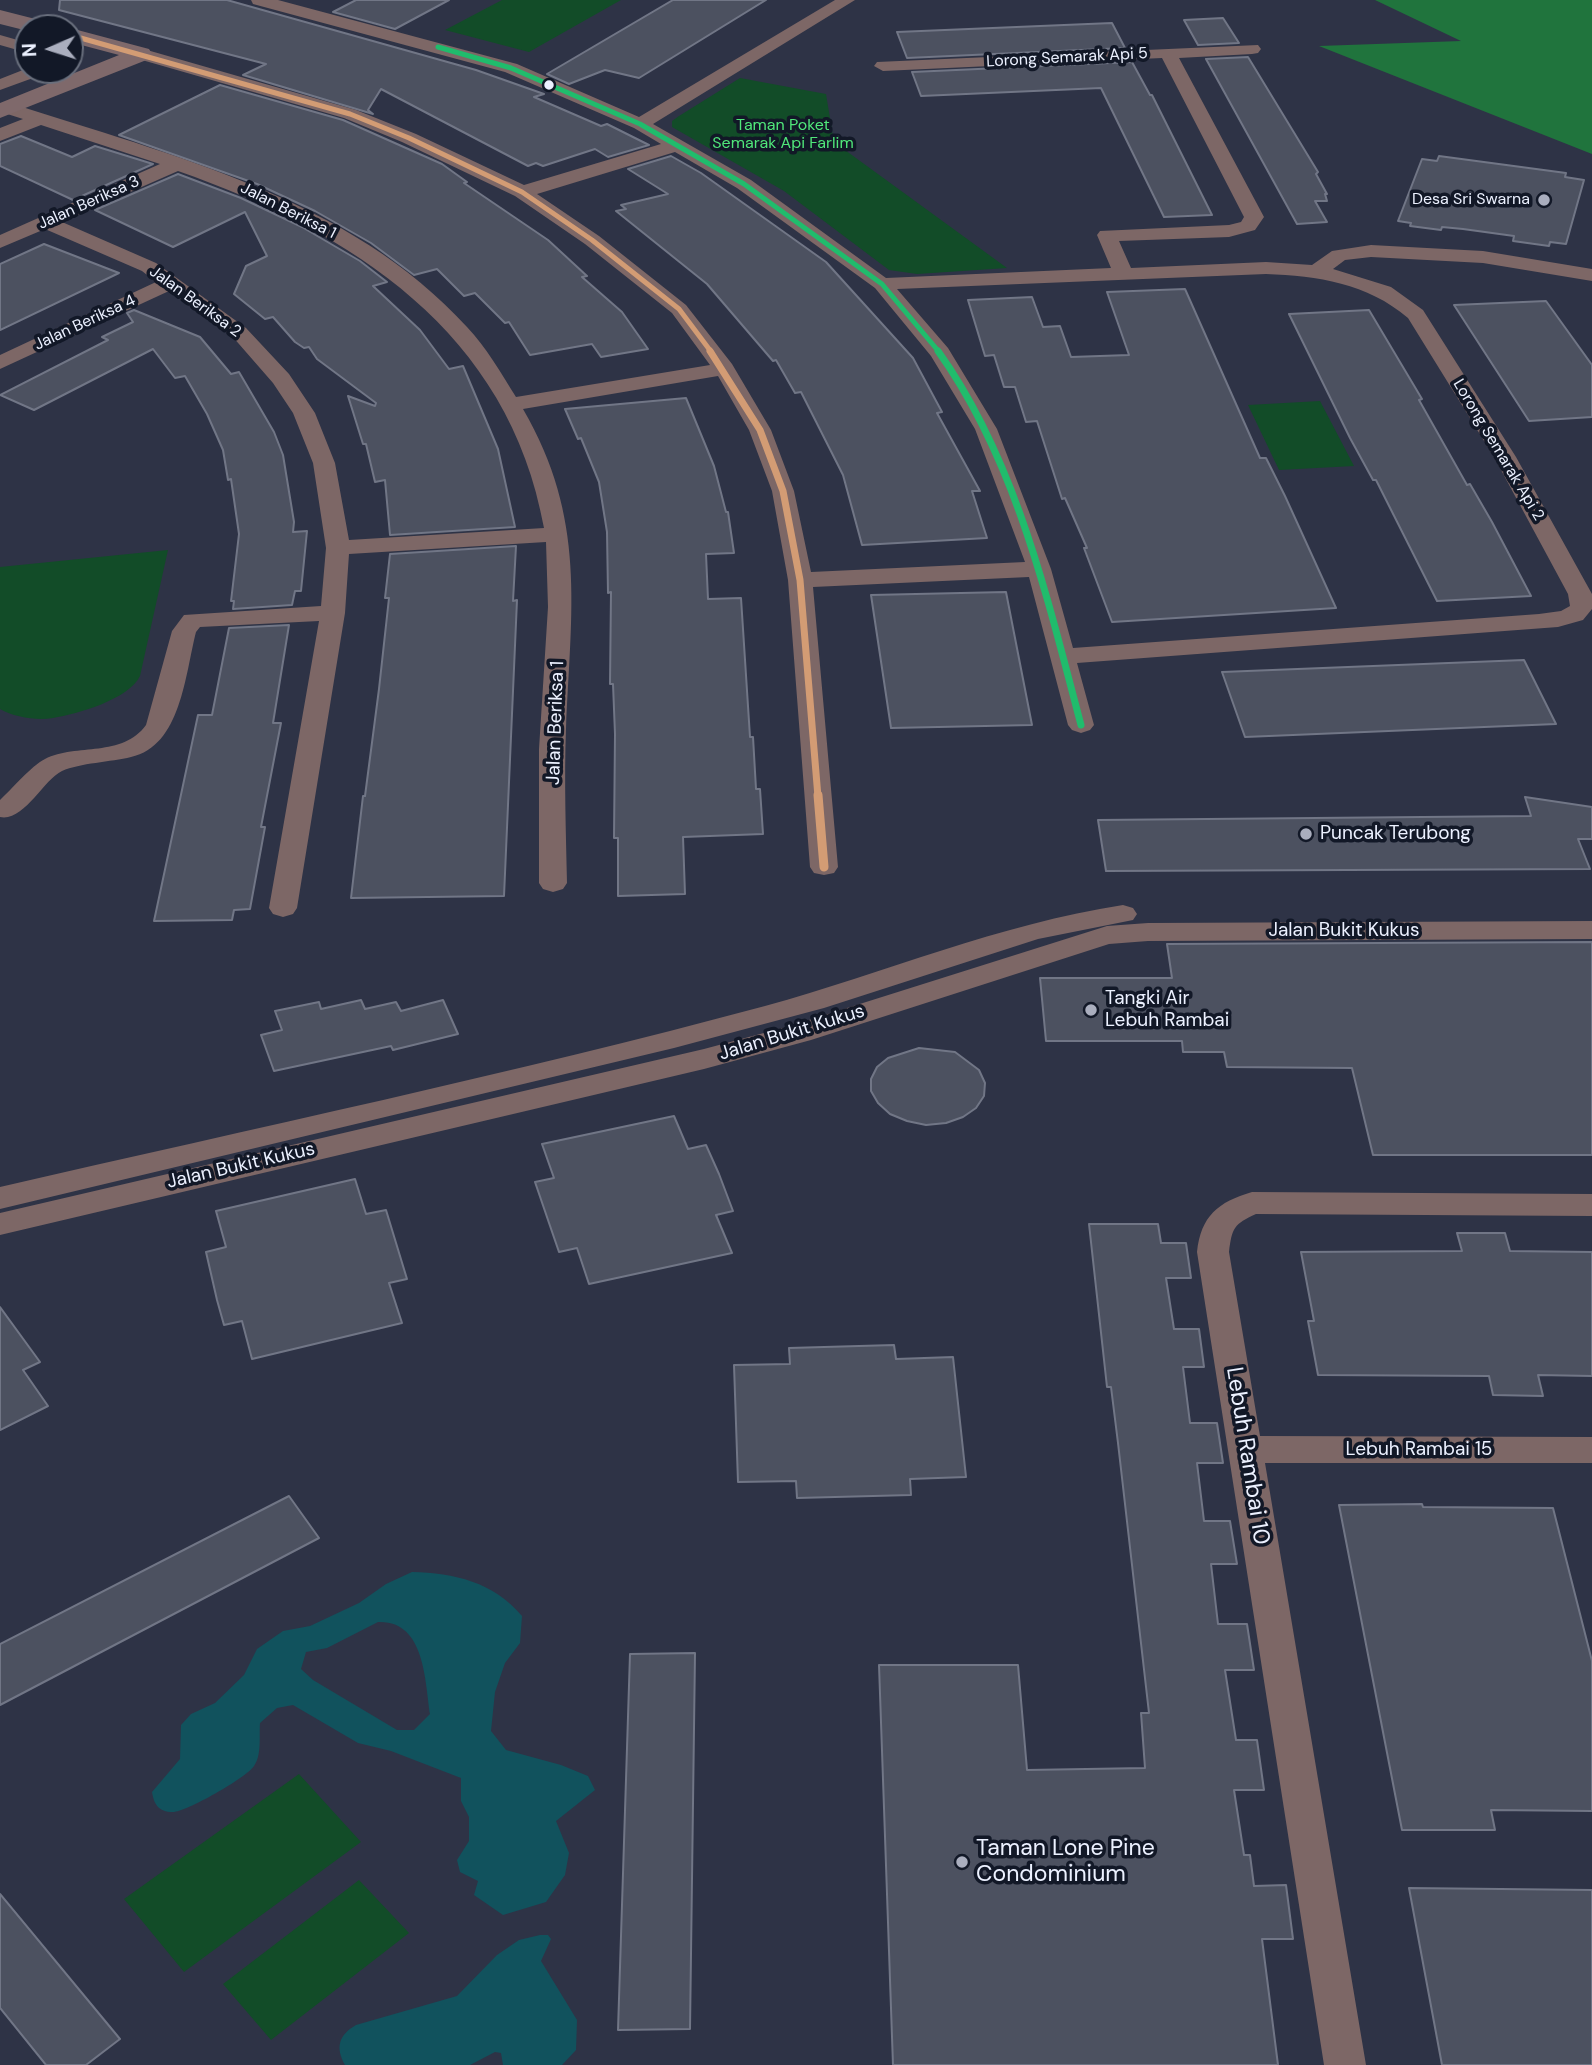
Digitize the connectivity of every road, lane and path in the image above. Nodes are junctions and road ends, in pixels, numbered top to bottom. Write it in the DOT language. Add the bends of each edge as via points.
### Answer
graph roads {
  1 [pos="259,0"];
  2 [pos="847,0"];
  3 [pos="84,39"];
  4 [pos="1252,49"];
  5 [pos="1168,53"];
  6 [pos="141,54"];
  7 [pos="883,66"];
  8 [pos="4,110"];
  9 [pos="40,119"];
  10 [pos="640,124"];
  11 [pos="0,135"];
  12 [pos="678,145"];
  13 [pos="177,163"];
  14 [pos="523,192"];
  15 [pos="45,222"];
  16 [pos="0,242"];
  17 [pos="1123,272"];
  18 [pos="1316,272"];
  19 [pos="1592,275"];
  20 [pos="170,283"];
  21 [pos="882,284"];
  22 [pos="0,363"];
  23 [pos="724,369"];
  24 [pos="511,404"];
  25 [pos="557,534"];
  26 [pos="338,548"];
  27 [pos="1040,569"];
  28 [pos="800,580"];
  29 [pos="333,613"];
  30 [pos="1064,656"];
  31 [pos="1081,725"];
  32 [pos="5,810"];
  33 [pos="824,867"];
  34 [pos="553,883"];
  35 [pos="284,908"];
  36 [pos="1592,912"];
  37 [pos="1592,930"];
  38 [pos="0,1198"];
  39 [pos="1592,1205"];
  40 [pos="0,1224"];
  41 [pos="1247,1449"];
  42 [pos="1592,1450"];
  43 [pos="1345,2065"];
  1 -- 10 [label="street" via="511,68"];
  2 -- 10 [label="street"];
  3 -- 6 [label="main road"];
  4 -- 5 [label="street, Lorong Semarak Api 5"];
  5 -- 7 [label="street, Lorong Semarak Api 5"];
  5 -- 17 [label="street" via="1254,217 1248,226 1229,231 1107,235"];
  6 -- 8 [label="main road"];
  6 -- 14 [label="street" via="349,114"];
  8 -- 9 [label="street, Jalan Beriksa 1"];
  9 -- 11 [label="street"];
  9 -- 13 [label="street, Jalan Beriksa 1"];
  10 -- 12 [label="street"];
  12 -- 14 [label="street"];
  12 -- 21 [label="street" via="744,184"];
  13 -- 15 [label="street, Jalan Beriksa 3"];
  13 -- 24 [label="street, Jalan Beriksa 1" via="278,204 352,244 411,286 459,330"];
  14 -- 23 [label="street" via="678,309"];
  15 -- 16 [label="street, Jalan Beriksa 3"];
  15 -- 20 [label="street, Jalan Beriksa 2" via="149,267"];
  17 -- 18 [label="street, Lorong Semarak Api 2" via="1266,268"];
  17 -- 21 [label="street, Lorong Semarak Api 2"];
  18 -- 19 [label="street" via="1339,255 1371,251 1483,257"];
  18 -- 30 [label="street, Lorong Semarak Api 2" via="1388,293 1416,314 1524,491 1583,606 1566,618 1539,621"];
  20 -- 22 [label="street, Jalan Beriksa 4"];
  20 -- 26 [label="street, Jalan Beriksa 2" via="239,332 304,413 324,463"];
  21 -- 27 [label="street" via="940,353 986,429"];
  23 -- 24 [label="street"];
  23 -- 28 [label="street" via="760,430 783,491"];
  24 -- 25 [label="street, Jalan Beriksa 1" via="543,471"];
  25 -- 26 [label="street"];
  25 -- 34 [label="street, Jalan Beriksa 1" via="560,618 553,731"];
  26 -- 29 [label="street, Jalan Beriksa 2"];
  27 -- 28 [label="street"];
  27 -- 30 [label="street"];
  28 -- 33 [label="street"];
  29 -- 32 [label="street" via="193,620 184,631 159,725 151,737 129,750 53,765"];
  29 -- 35 [label="street, Jalan Beriksa 2"];
  30 -- 31 [label="street"];
  36 -- 38 [label="street, Jalan Bukit Kukus" via="1149,912 1078,920 815,1002 642,1047"];
  37 -- 40 [label="street, Jalan Bukit Kukus" via="1107,935 716,1056"];
  39 -- 41 [label="street, Lebuh Rambai 10" via="1252,1203 1227,1214 1215,1229 1213,1252"];
  41 -- 42 [label="street, Lebuh Rambai 15"];
  41 -- 43 [label="street, Lebuh Rambai 10"];
}
